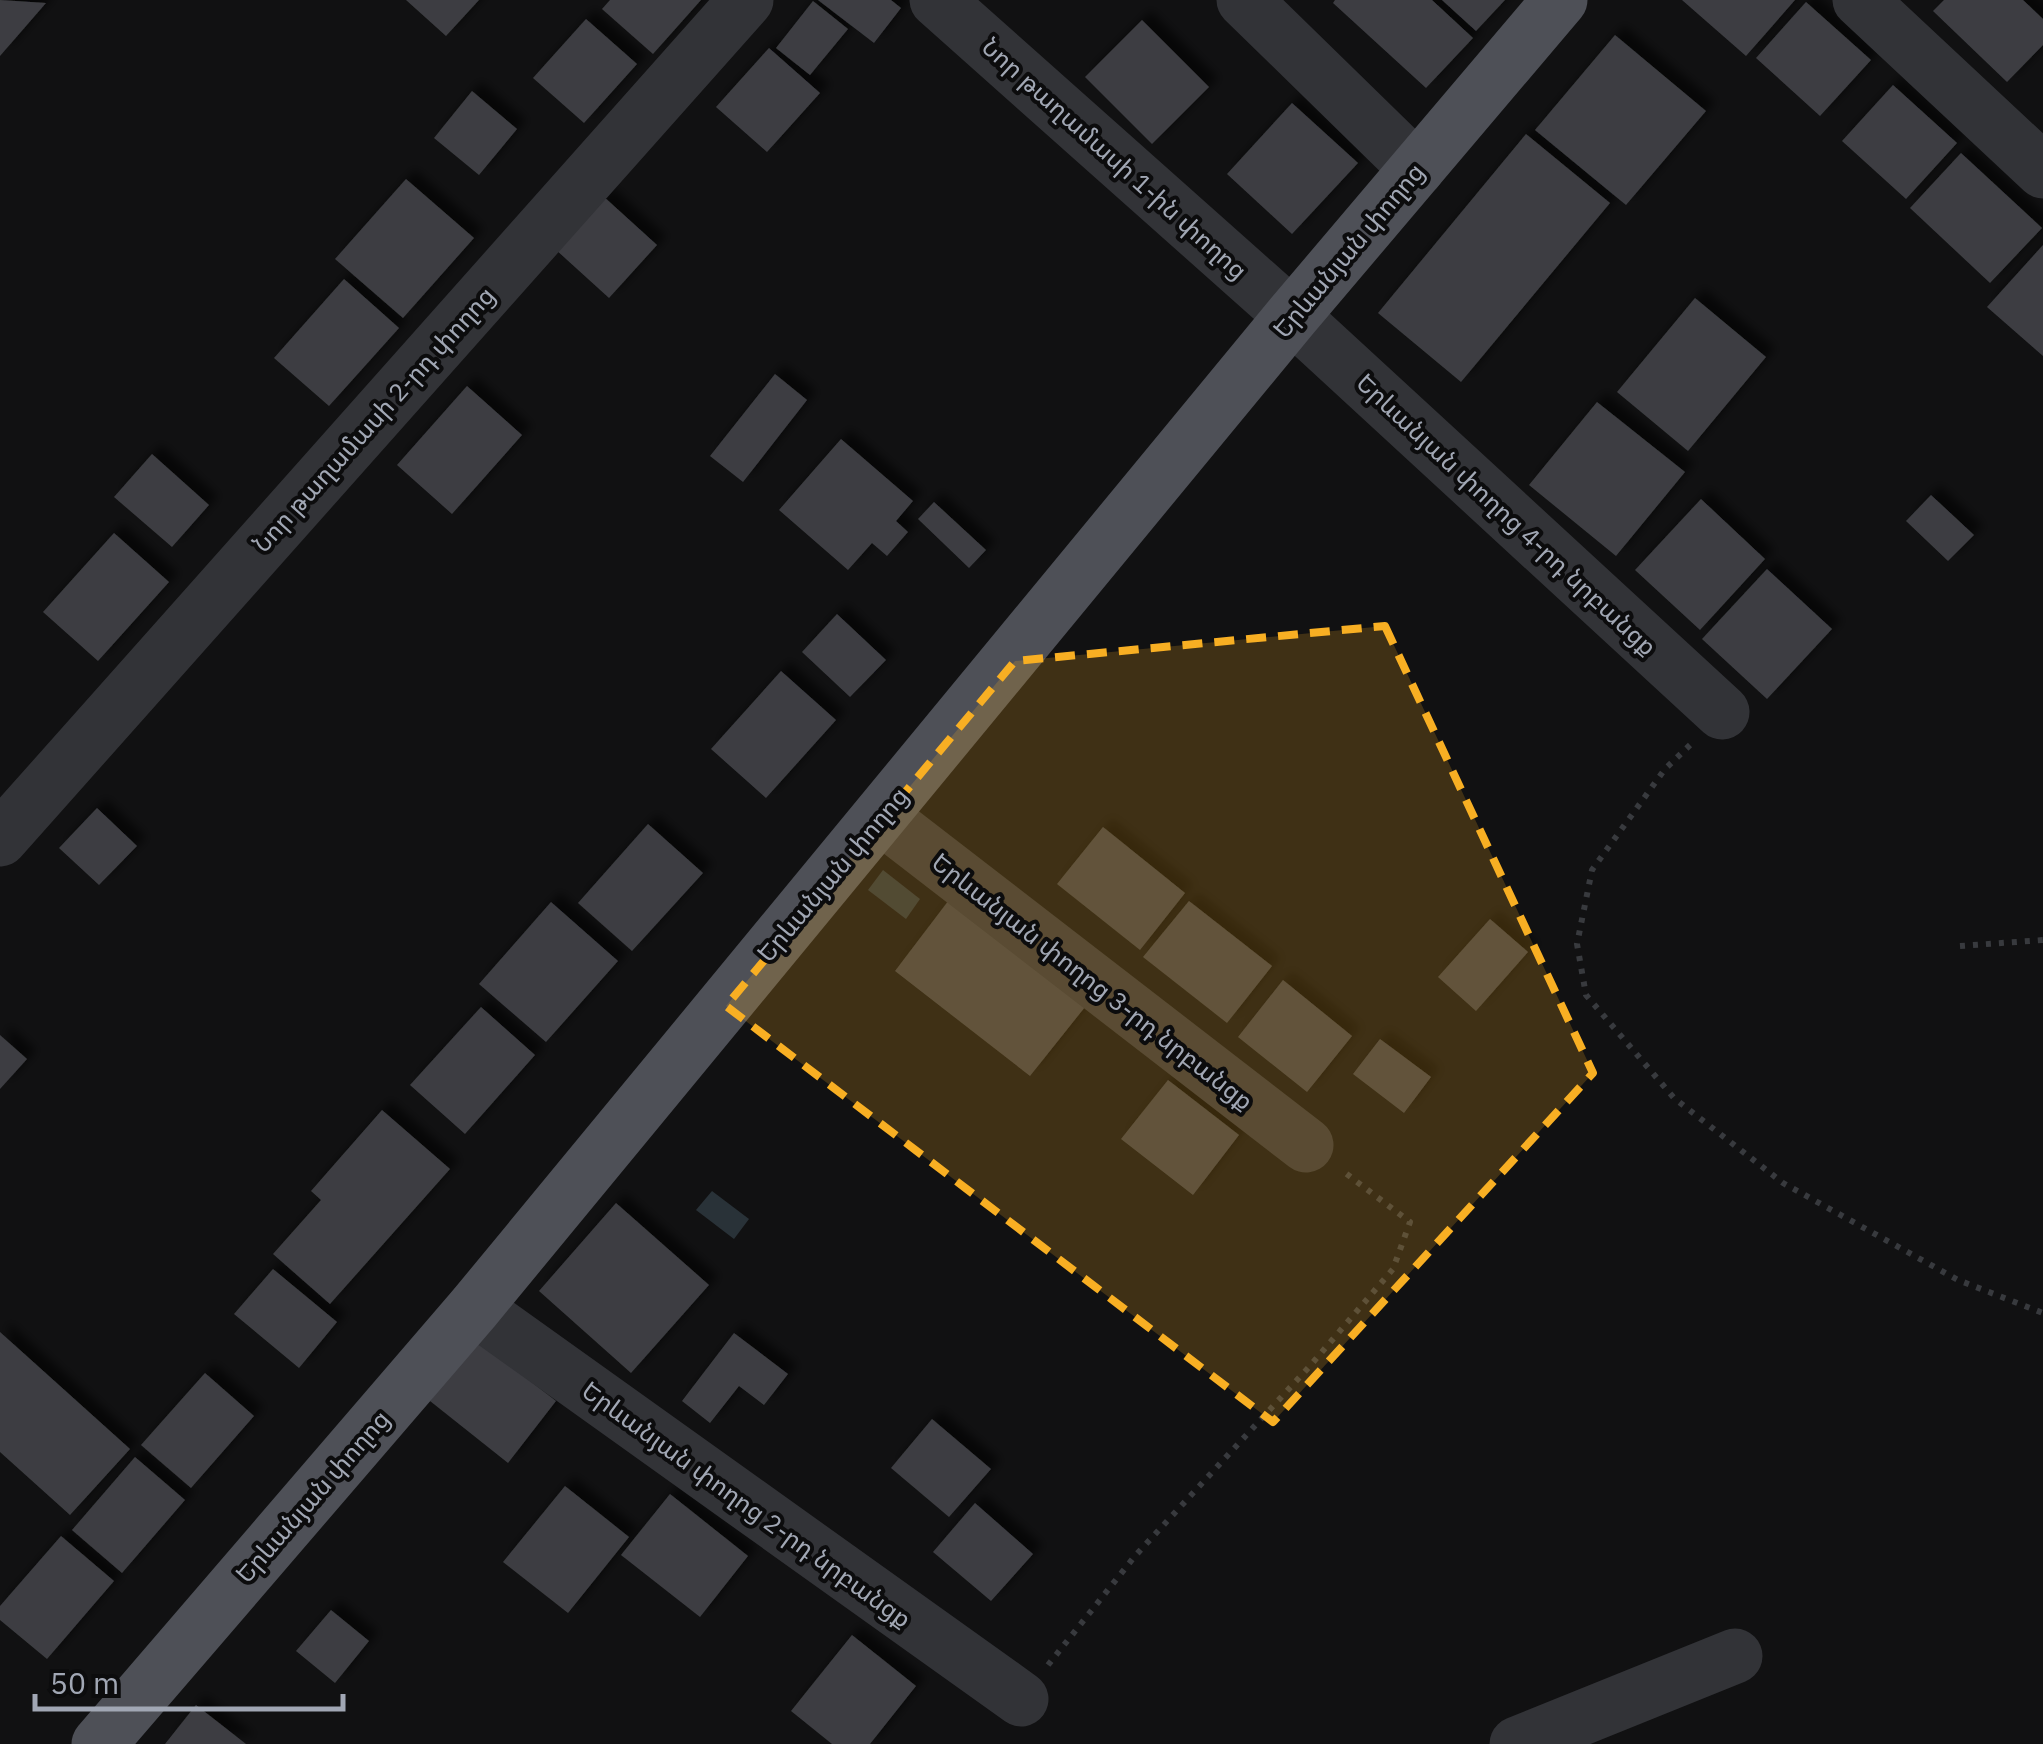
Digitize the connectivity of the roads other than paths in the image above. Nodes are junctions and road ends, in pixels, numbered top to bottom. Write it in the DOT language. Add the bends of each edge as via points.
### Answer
graph roads {
  1 [pos="746,0"];
  2 [pos="937,0"];
  3 [pos="1244,0"];
  4 [pos="1560,0"];
  5 [pos="1860,0"];
  6 [pos="1418,168"];
  7 [pos="2043,172"];
  8 [pos="1292,316"];
  9 [pos="1722,712"];
  10 [pos="880,816"];
  11 [pos="0,838"];
  12 [pos="1306,1145"];
  13 [pos="474,1308"];
  14 [pos="1736,1656"];
  15 [pos="1021,1699"];
  16 [pos="99,1744"];
  17 [pos="1517,1744"];
  1 -- 11 [label="street, Նոր թաղամասի 2-րդ փողոց"];
  2 -- 8 [label="street, Նոր թաղամասի 1-ին փողոց"];
  3 -- 6 [label="street"];
  4 -- 6 [label="main road, Երևանյան փողոց"];
  5 -- 7 [label="street"];
  6 -- 8 [label="main road, Երևանյան փողոց"];
  8 -- 9 [label="street, Երևանյան փողոց 4-րդ նրբանցք"];
  8 -- 10 [label="main road, Երևանյան փողոց"];
  10 -- 12 [label="street, Երևանյան փողոց 3-րդ նրբանցք"];
  10 -- 13 [label="main road, Երևանյան փողոց"];
  13 -- 15 [label="street, Երևանյան փողոց 2-րդ նրբանցք"];
  13 -- 16 [label="main road, Երևանյան փողոց"];
  14 -- 17 [label="street"];
}
